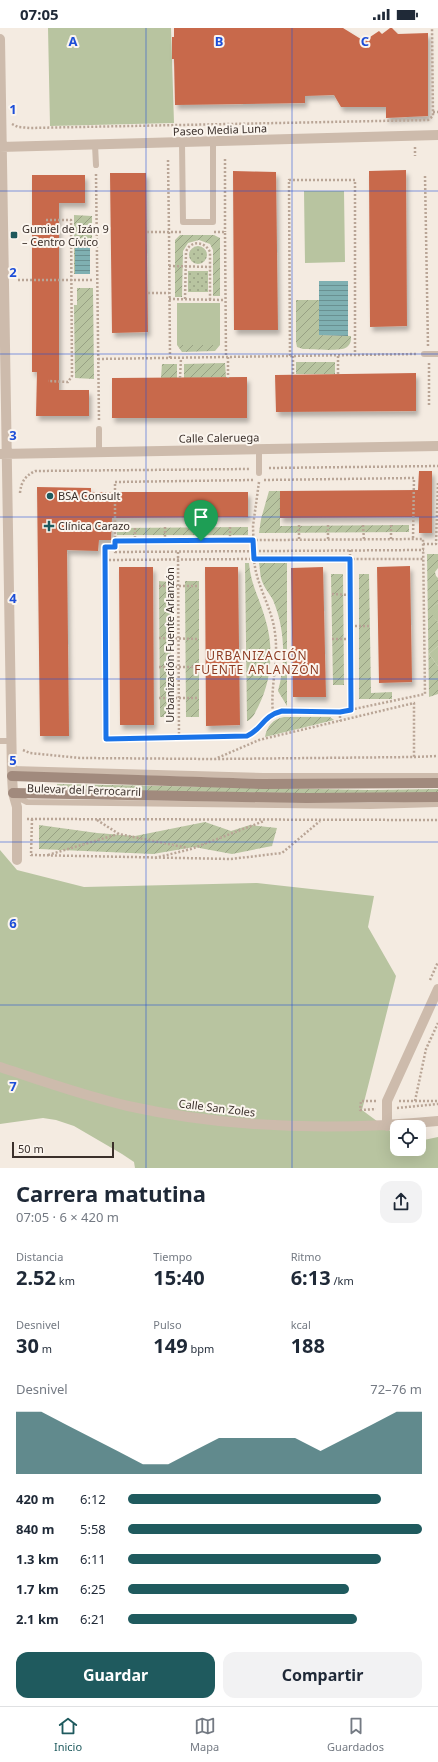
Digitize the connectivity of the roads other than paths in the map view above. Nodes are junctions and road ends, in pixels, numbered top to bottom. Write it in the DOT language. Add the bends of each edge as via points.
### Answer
graph roads {
  1 [pos="0,39"];
  2 [pos="438,135"];
  3 [pos="213,142"];
  4 [pos="182,143"];
  5 [pos="96,145"];
  6 [pos="1,147"];
  7 [pos="96,165"];
  8 [pos="2,321"];
  9 [pos="426,354"];
  10 [pos="438,354"];
  11 [pos="99,429"];
  12 [pos="438,446"];
  13 [pos="259,449"];
  14 [pos="99,452"];
  15 [pos="3,454"];
  16 [pos="259,471"];
  17 [pos="0,741"];
  18 [pos="12,741"];
  19 [pos="12,773"];
  20 [pos="438,776"];
  21 [pos="438,784"];
  22 [pos="13,793"];
  23 [pos="438,797"];
  24 [pos="438,804"];
  25 [pos="17,860"];
  26 [pos="438,989"];
  27 [pos="0,1067"];
  28 [pos="438,1121"];
  29 [pos="387,1126"];
  1 -- 6 [label="street"];
  2 -- 3 [label="street, Paseo Media Luna"];
  3 -- 4 [label="street, Paseo Media Luna"];
  3 -- 4 [label="lane" via="213,222 182,222"];
  4 -- 5 [label="street, Paseo Media Luna"];
  5 -- 6 [label="street, Paseo Media Luna"];
  5 -- 7 [label="lane"];
  6 -- 8 [label="street"];
  8 -- 15 [label="street"];
  9 -- 10 [label="lane"];
  11 -- 14 [label="lane"];
  12 -- 13 [label="street, Calle Caleruega"];
  13 -- 14 [label="street, Calle Caleruega"];
  13 -- 16 [label="lane"];
  14 -- 15 [label="street, Calle Caleruega"];
  15 -- 18 [label="street"];
  17 -- 18 [label="lane"];
  18 -- 19 [label="street"];
  19 -- 20 [label="lane, Bulevar del Ferrocarril"];
  19 -- 21 [label="main road, Bulevar del Ferrocarril" via="263,784"];
  19 -- 22 [label="street"];
  22 -- 23 [label="main road, Bulevar del Ferrocarril" via="306,798"];
  22 -- 24 [label="lane, Bulevar del Ferrocarril" via="17,798 27,802 339,806"];
  22 -- 25 [label="street" via="17,807"];
  26 -- 29 [label="street" via="387,1102"];
  27 -- 29 [label="street, Calle San Zoles" via="110,1102 169,1114 270,1126"];
  28 -- 29 [label="street, Calle San Zoles"];
}
